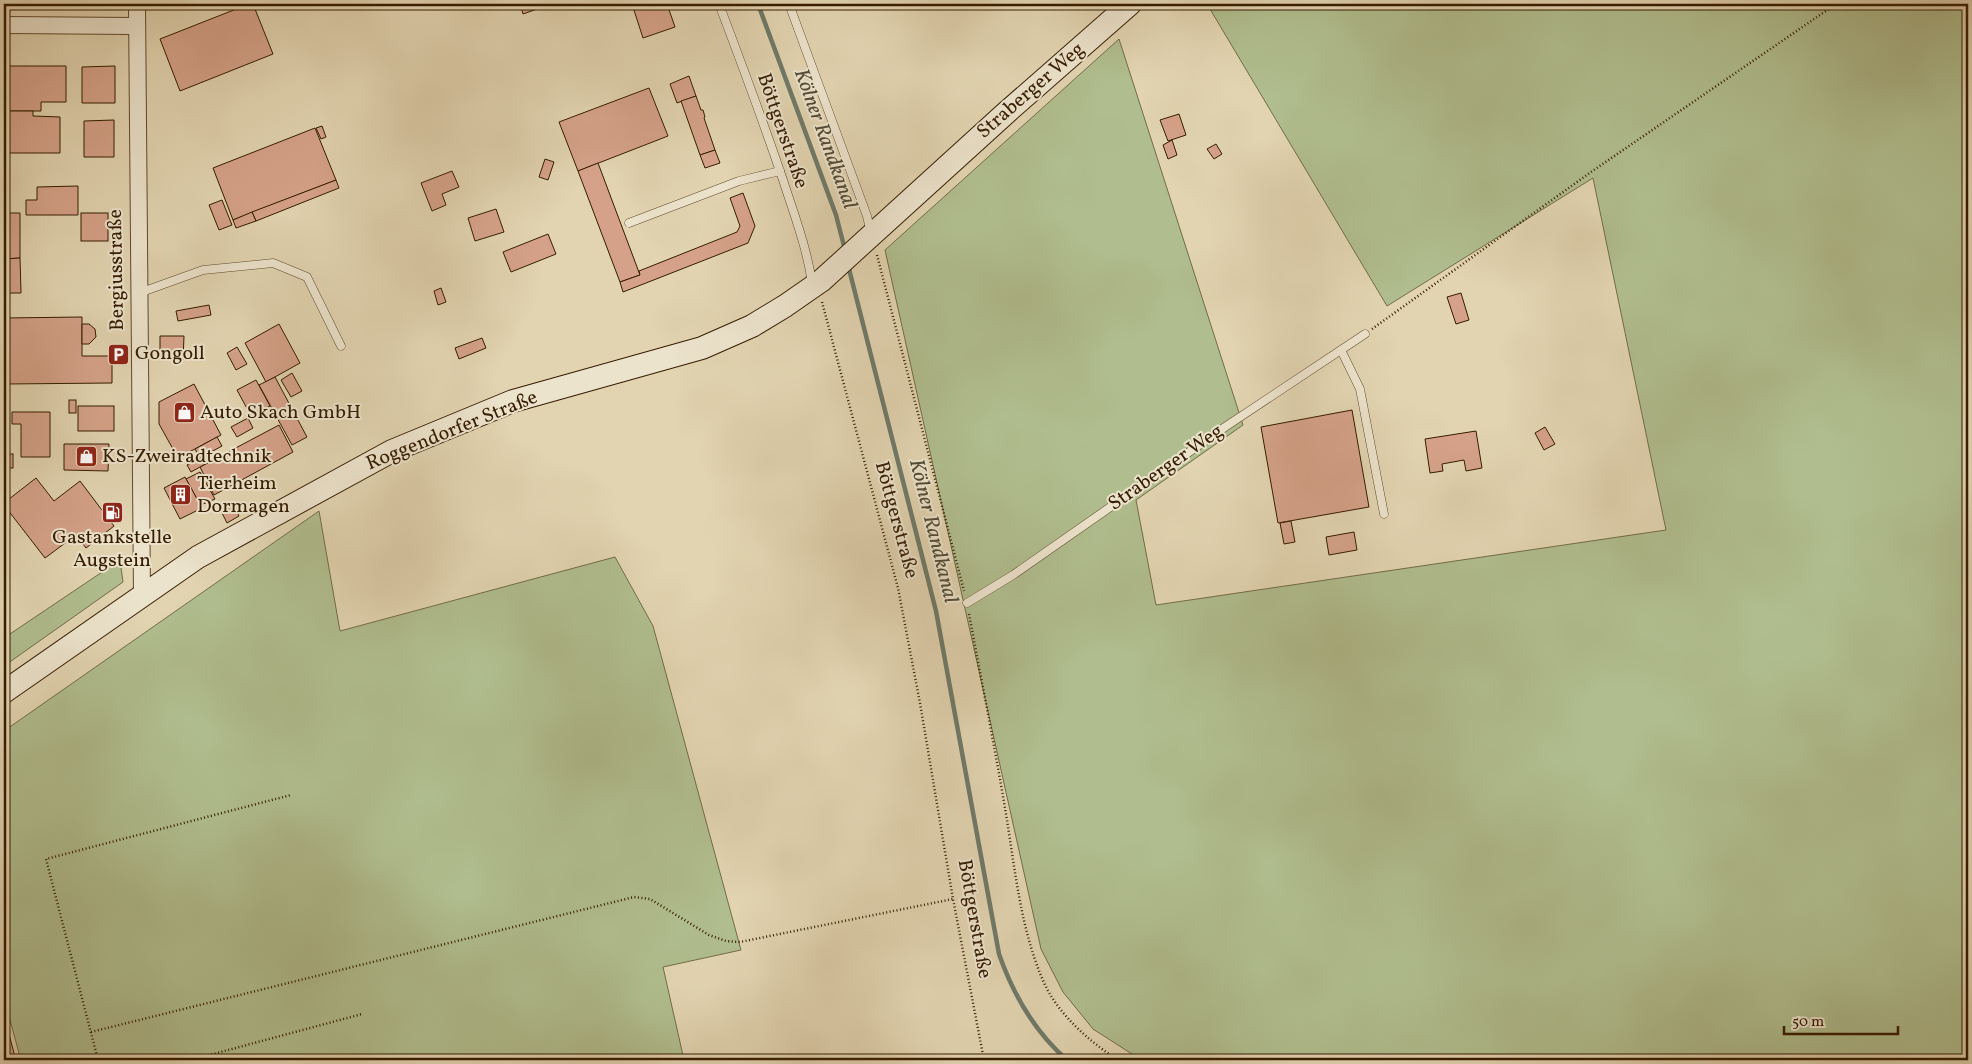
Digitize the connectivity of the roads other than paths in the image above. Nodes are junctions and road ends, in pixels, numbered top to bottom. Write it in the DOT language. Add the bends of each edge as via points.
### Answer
graph roads {
  1 [pos="137,4"];
  2 [pos="719,4"];
  3 [pos="789,4"];
  4 [pos="1130,4"];
  5 [pos="4,25"];
  6 [pos="136,26"];
  7 [pos="780,171"];
  8 [pos="629,223"];
  9 [pos="868,238"];
  10 [pos="817,284"];
  11 [pos="138,292"];
  12 [pos="1365,334"];
  13 [pos="341,346"];
  14 [pos="1341,350"];
  15 [pos="1384,514"];
  16 [pos="142,596"];
  17 [pos="967,603"];
  18 [pos="4,692"];
  1 -- 6 [label="street, Bergiusstraße"];
  2 -- 7 [label="lane, Böttgerstraße"];
  3 -- 9 [label="lane" via="866,216"];
  4 -- 9 [label="main road, Straberger Weg"];
  5 -- 6 [label="street"];
  6 -- 11 [label="street, Bergiusstraße"];
  7 -- 8 [label="lane" via="739,182"];
  7 -- 10 [label="lane, Böttgerstraße"];
  9 -- 10 [label="main road, Straberger Weg"];
  10 -- 16 [label="main road, Roggendorfer Straße" via="752,326 702,348 513,402 392,451 198,557"];
  11 -- 13 [label="lane" via="203,270 273,263 307,278"];
  11 -- 16 [label="street, Bergiusstraße"];
  12 -- 14 [label="lane, Straberger Weg"];
  14 -- 15 [label="lane" via="1360,389"];
  14 -- 17 [label="lane, Straberger Weg" via="1013,575"];
  16 -- 18 [label="main road, Roggendorfer Straße"];
}
